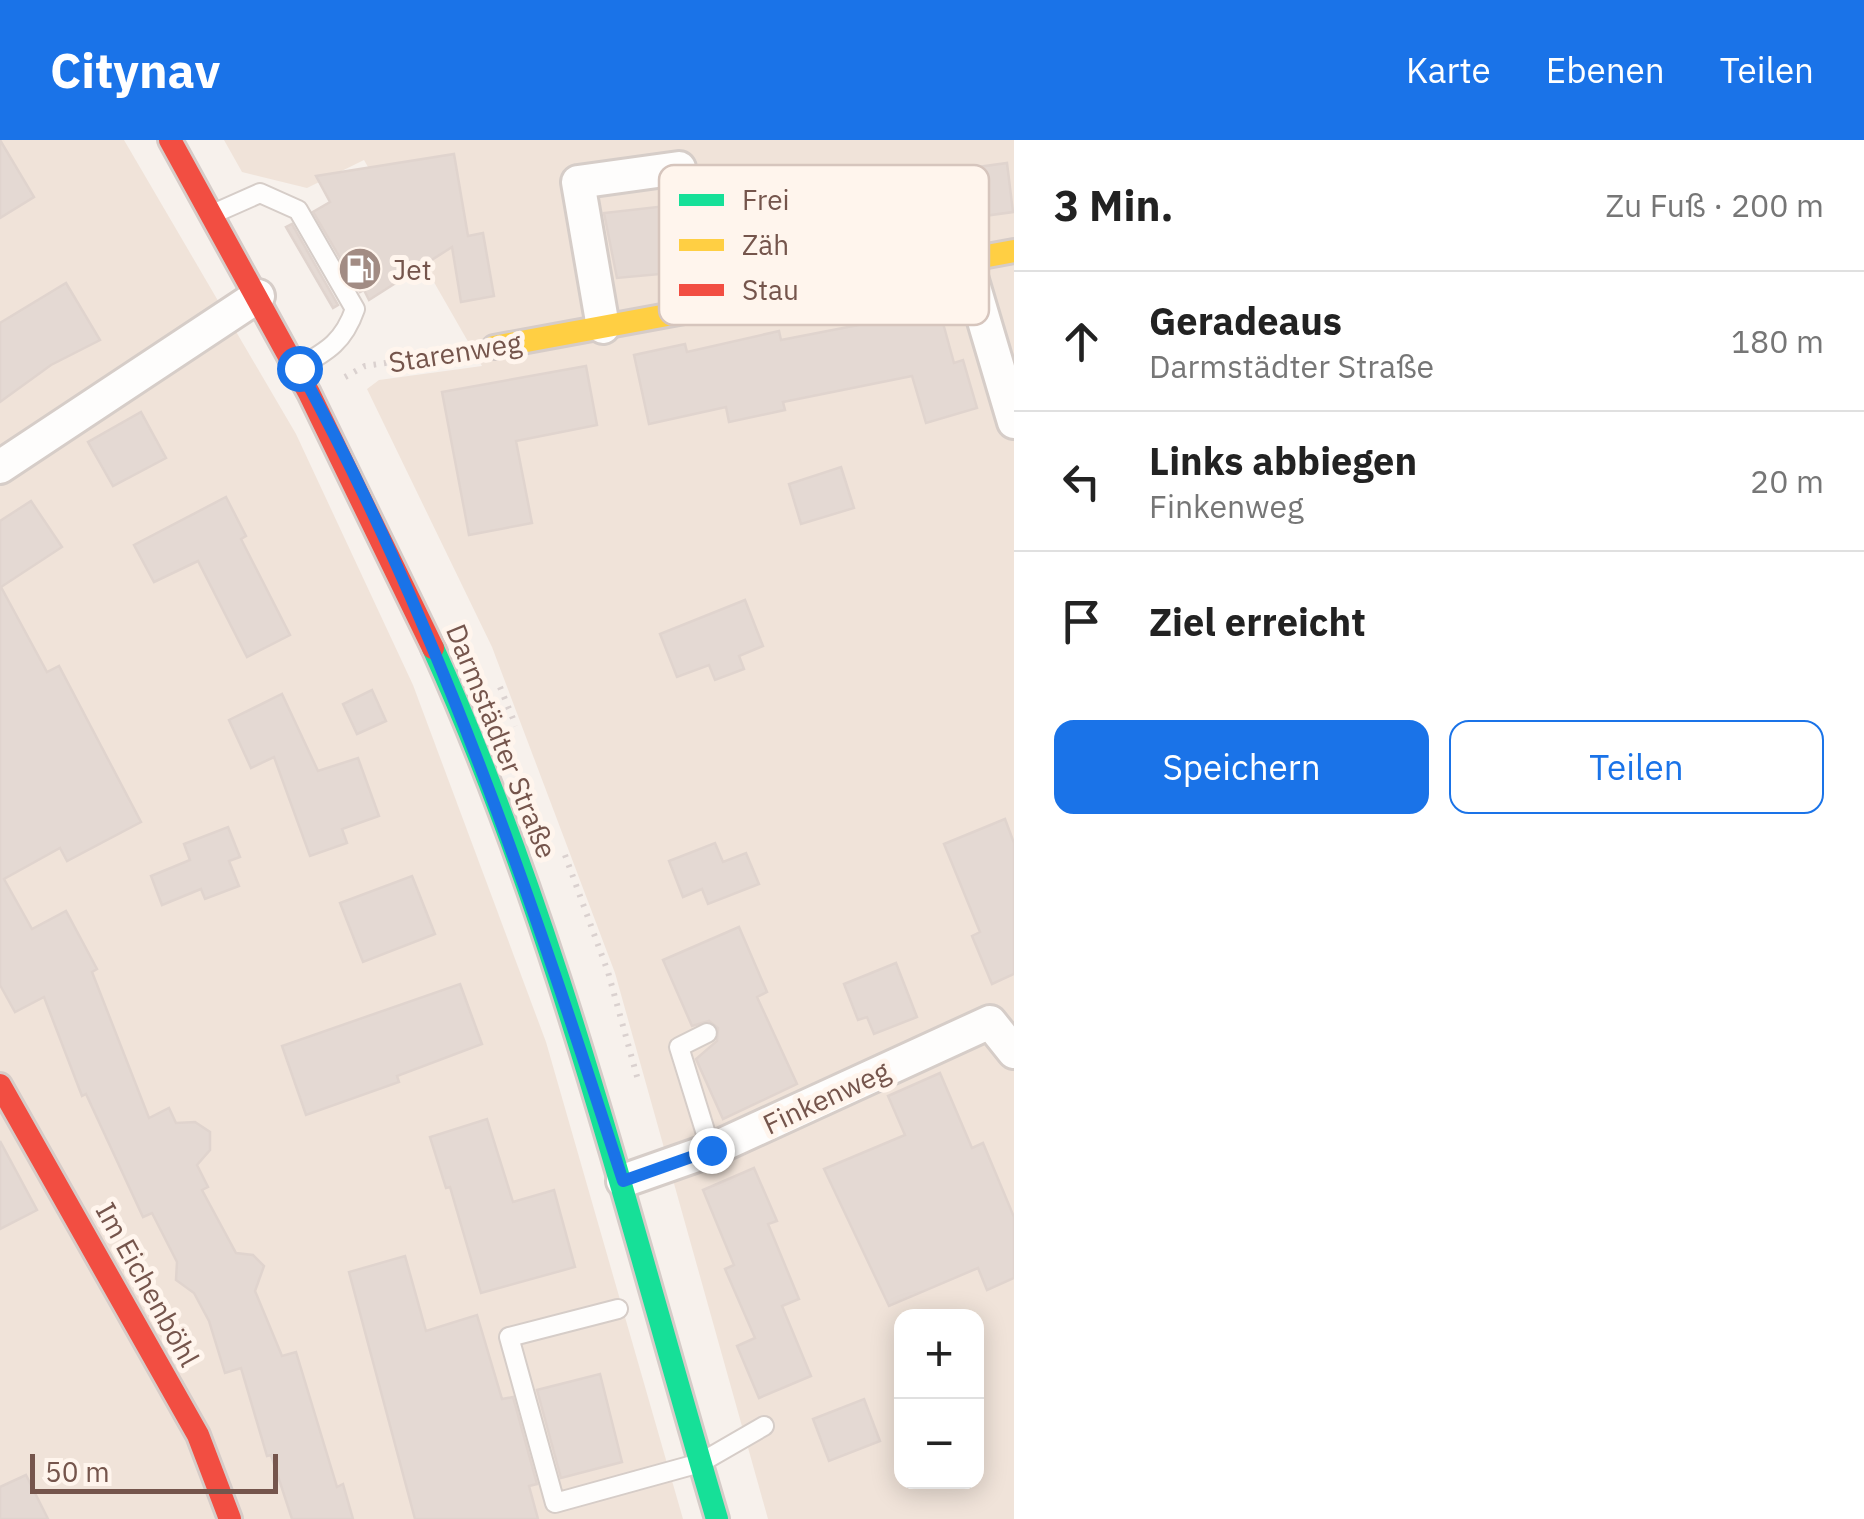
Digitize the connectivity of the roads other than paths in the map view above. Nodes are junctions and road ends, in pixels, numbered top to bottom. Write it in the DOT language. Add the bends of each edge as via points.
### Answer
graph roads {
  1 [pos="170,140"];
  2 [pos="659,171"];
  3 [pos="212,215"];
  4 [pos="1014,251"];
  5 [pos="989,256"];
  6 [pos="258,296"];
  7 [pos="659,317"];
  8 [pos="985,325"];
  9 [pos="603,327"];
  10 [pos="494,347"];
  11 [pos="299,368"];
  12 [pos="1014,422"];
  13 [pos="0,467"];
  14 [pos="707,1033"];
  15 [pos="1014,1052"];
  16 [pos="0,1085"];
  17 [pos="711,1150"];
  18 [pos="623,1181"];
  19 [pos="618,1308"];
  20 [pos="764,1426"];
  21 [pos="700,1463"];
  22 [pos="230,1519"];
  23 [pos="717,1519"];
  1 -- 3 [label="main road, Darmstädter Straße"];
  2 -- 9 [label="street" via="578,182"];
  3 -- 6 [label="main road, Darmstädter Straße"];
  3 -- 11 [label="lane" via="260,193 298,210 355,308 334,347"];
  4 -- 5 [label="main road, Starenweg"];
  6 -- 11 [label="main road, Darmstädter Straße"];
  6 -- 13 [label="street"];
  7 -- 9 [label="main road, Starenweg"];
  8 -- 12 [label="street"];
  9 -- 10 [label="main road, Starenweg"];
  11 -- 18 [label="main road, Darmstädter Straße" via="376,518 508,829"];
  14 -- 17 [label="lane" via="679,1047"];
  15 -- 17 [label="street, Finkenweg" via="990,1022"];
  16 -- 22 [label="main road, Im Eichenböhl" via="198,1435"];
  17 -- 18 [label="street, Finkenweg"];
  18 -- 21 [label="main road, Darmstädter Straße"];
  19 -- 21 [label="lane" via="509,1338 555,1504"];
  20 -- 21 [label="lane"];
  21 -- 23 [label="main road, Darmstädter Straße"];
}
